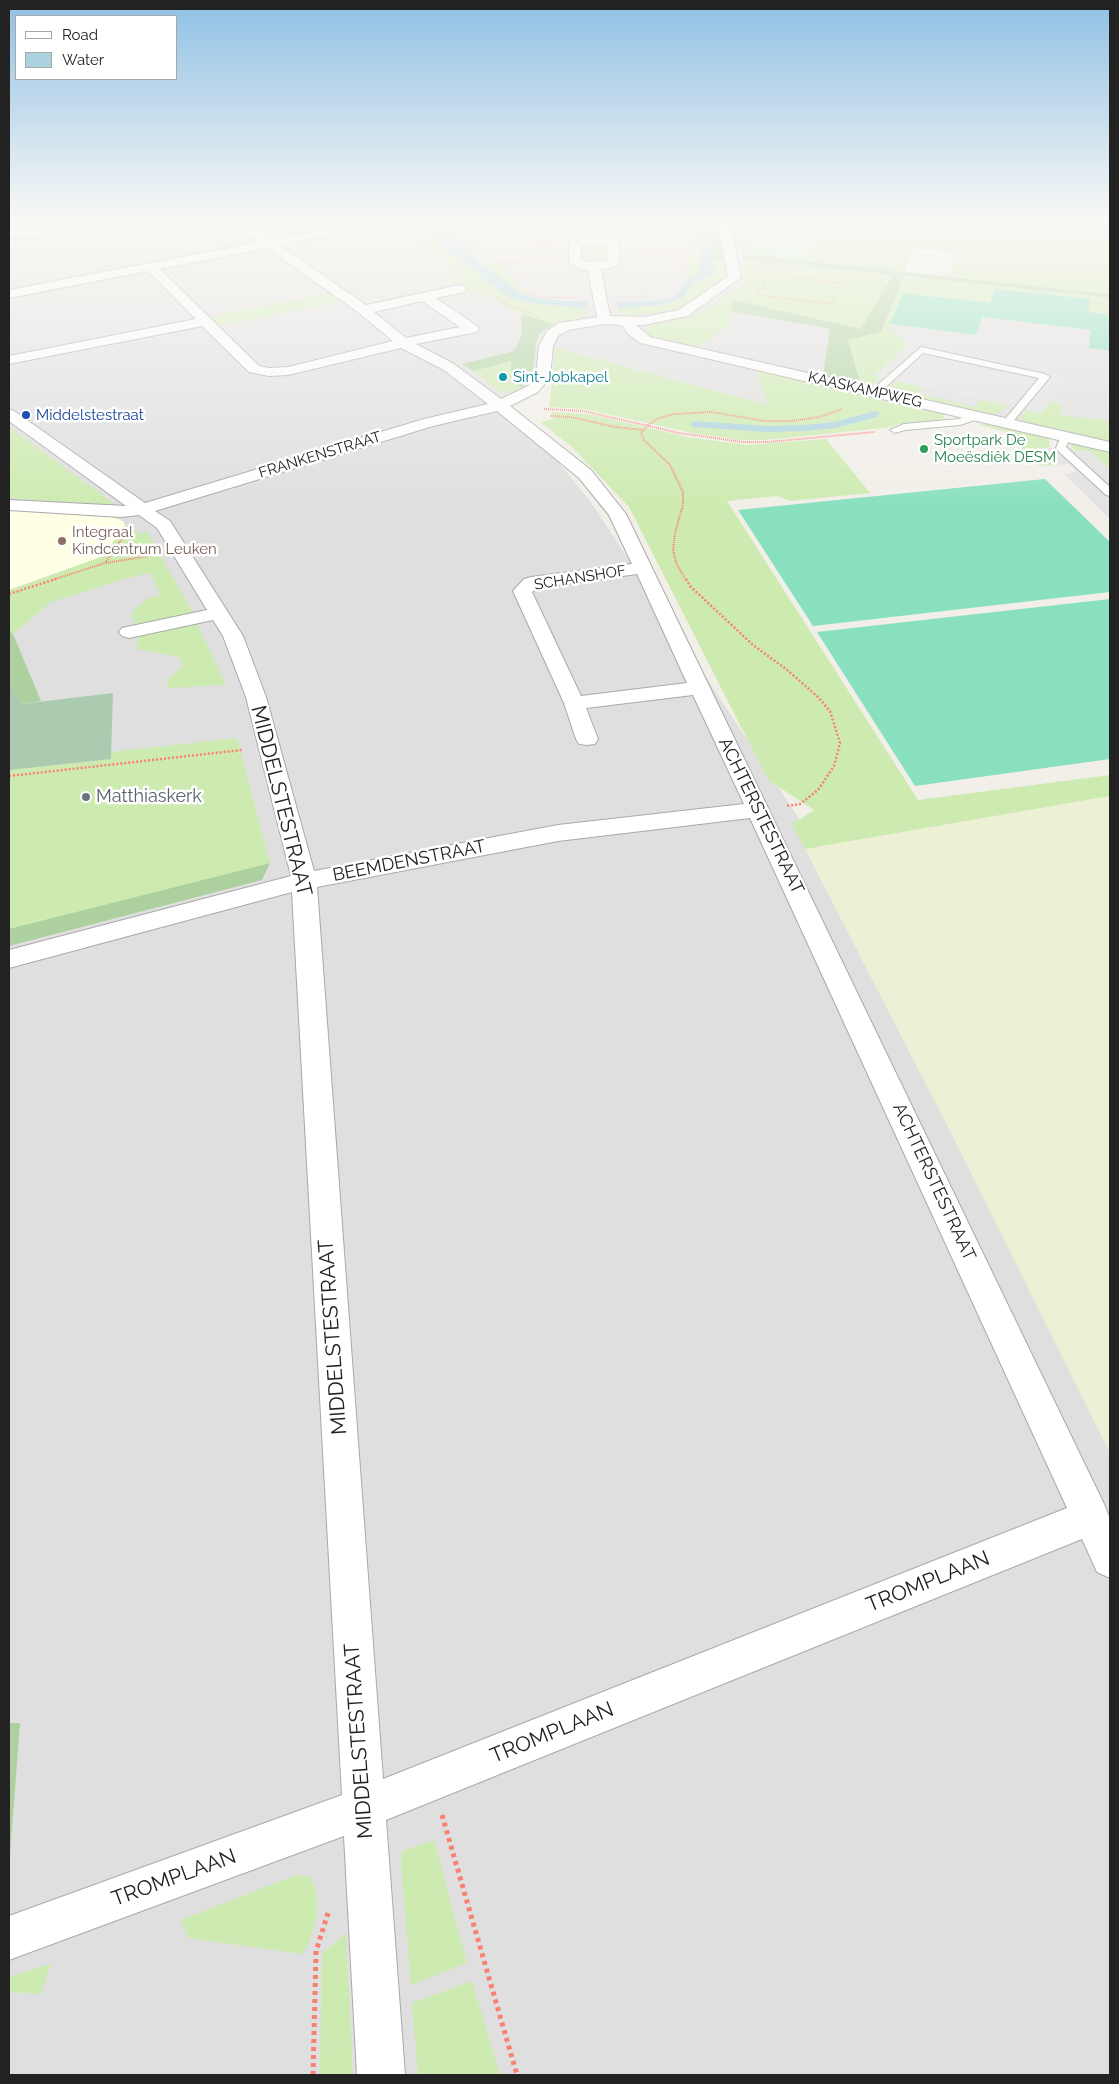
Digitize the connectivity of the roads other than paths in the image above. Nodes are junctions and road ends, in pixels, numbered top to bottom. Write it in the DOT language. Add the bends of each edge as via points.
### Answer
graph roads {
  1 [pos="200,316"];
  2 [pos="371,316"];
  3 [pos="452,316"];
  4 [pos="603,316"];
  5 [pos="667,316"];
  6 [pos="604,320"];
  7 [pos="205,321"];
  8 [pos="627,322"];
  9 [pos="403,343"];
  10 [pos="9,360"];
  11 [pos="869,391"];
  12 [pos="499,406"];
  13 [pos="9,414"];
  14 [pos="978,416"];
  15 [pos="1007,422"];
  16 [pos="895,430"];
  17 [pos="1066,436"];
  18 [pos="1110,446"];
  19 [pos="1110,493"];
  20 [pos="9,505"];
  21 [pos="143,509"];
  22 [pos="644,568"];
  23 [pos="218,613"];
  24 [pos="129,632"];
  25 [pos="699,688"];
  26 [pos="574,702"];
  27 [pos="587,739"];
  28 [pos="758,810"];
  29 [pos="304,881"];
  30 [pos="9,959"];
  31 [pos="1091,1517"];
  32 [pos="1110,1559"];
  33 [pos="363,1808"];
  34 [pos="9,1938"];
  35 [pos="381,2075"];
  1 -- 7 [label="street"];
  2 -- 9 [label="street, ACHTERSTESTRAAT"];
  3 -- 9 [label="street" via="472,330"];
  4 -- 6 [label="street"];
  5 -- 8 [label="street, FRANKENSTRAAT"];
  6 -- 8 [label="street, FRANKENSTRAAT"];
  6 -- 12 [label="street, FRANKENSTRAAT" via="564,326 552,334 545,351 543,377 533,389"];
  7 -- 9 [label="street" via="254,369 269,372 288,371"];
  7 -- 10 [label="street"];
  8 -- 11 [label="street, KAASKAMPWEG" via="646,340"];
  9 -- 12 [label="street, ACHTERSTESTRAAT" via="449,367"];
  11 -- 14 [label="street, KAASKAMPWEG"];
  11 -- 15 [label="lane" via="921,350 1046,377"];
  12 -- 21 [label="street, FRANKENSTRAAT" via="428,422"];
  12 -- 22 [label="street, ACHTERSTESTRAAT" via="585,474 617,514"];
  13 -- 21 [label="street, MIDDELSTESTRAAT"];
  14 -- 15 [label="street, KAASKAMPWEG"];
  14 -- 16 [label="lane" via="960,422"];
  15 -- 17 [label="street, KAASKAMPWEG"];
  17 -- 18 [label="street, KAASKAMPWEG"];
  17 -- 19 [label="lane" via="1061,448"];
  20 -- 21 [label="street, FRANKENSTRAAT" via="121,512"];
  21 -- 23 [label="street, MIDDELSTESTRAAT" via="164,525"];
  22 -- 25 [label="street, ACHTERSTESTRAAT"];
  22 -- 26 [label="street, SCHANSHOF" via="531,583 522,590"];
  23 -- 24 [label="street"];
  23 -- 29 [label="street, MIDDELSTESTRAAT" via="232,636 256,697"];
  25 -- 26 [label="street"];
  25 -- 28 [label="street, ACHTERSTESTRAAT"];
  26 -- 27 [label="street, SCHANSHOF"];
  28 -- 29 [label="street, BEEMDENSTRAAT" via="558,833"];
  28 -- 31 [label="street, ACHTERSTESTRAAT"];
  29 -- 30 [label="street, BEEMDENSTRAAT"];
  29 -- 33 [label="street, MIDDELSTESTRAAT"];
  31 -- 32 [label="street, ACHTERSTESTRAAT"];
  31 -- 33 [label="street, TROMPLAAN"];
  33 -- 34 [label="street, TROMPLAAN"];
  33 -- 35 [label="street, MIDDELSTESTRAAT"];
}
